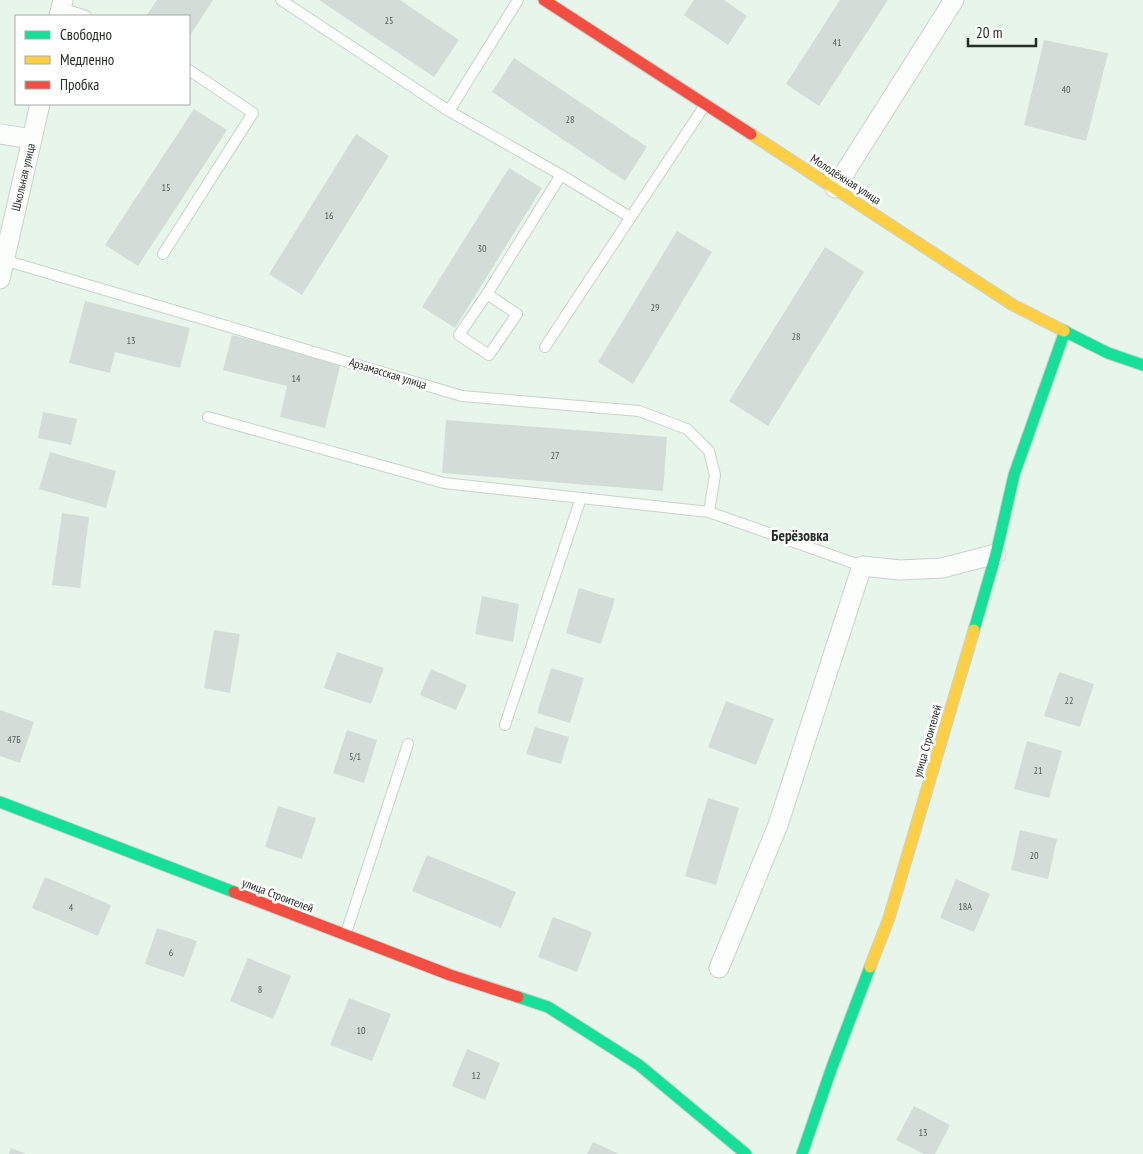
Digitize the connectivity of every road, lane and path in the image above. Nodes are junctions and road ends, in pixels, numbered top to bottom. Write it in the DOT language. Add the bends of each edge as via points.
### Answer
graph roads {
  1 [pos="281,0"];
  2 [pos="518,0"];
  3 [pos="544,0"];
  4 [pos="954,0"];
  5 [pos="61,8"];
  6 [pos="83,15"];
  7 [pos="190,71"];
  8 [pos="705,104"];
  9 [pos="40,105"];
  10 [pos="448,111"];
  11 [pos="0,134"];
  12 [pos="32,139"];
  13 [pos="561,175"];
  14 [pos="835,188"];
  15 [pos="630,217"];
  16 [pos="163,254"];
  17 [pos="4,260"];
  18 [pos="0,279"];
  19 [pos="487,294"];
  20 [pos="1065,331"];
  21 [pos="545,347"];
  22 [pos="1143,365"];
  23 [pos="208,417"];
  24 [pos="581,498"];
  25 [pos="709,512"];
  26 [pos="996,554"];
  27 [pos="862,566"];
  28 [pos="505,725"];
  29 [pos="408,744"];
  30 [pos="0,802"];
  31 [pos="345,935"];
  32 [pos="719,968"];
  33 [pos="746,1154"];
  34 [pos="802,1154"];
  1 -- 10 [label="lane"];
  2 -- 10 [label="lane"];
  3 -- 8 [label="street, Молодёжная улица"];
  4 -- 14 [label="street"];
  5 -- 6 [label="lane"];
  7 -- 16 [label="lane" via="253,112"];
  8 -- 14 [label="street, Молодёжная улица"];
  8 -- 15 [label="lane"];
  9 -- 12 [label="street, Школьная улица"];
  10 -- 13 [label="lane"];
  11 -- 12 [label="street"];
  12 -- 17 [label="street, Школьная улица"];
  13 -- 15 [label="lane"];
  13 -- 19 [label="lane"];
  14 -- 20 [label="street, Молодёжная улица" via="1014,305"];
  15 -- 21 [label="lane"];
  17 -- 18 [label="street, Школьная улица"];
  17 -- 25 [label="lane, Арзамасская улица" via="462,396 639,411 687,429 709,451 715,475"];
  19 -- 19 [label="lane" via="517,314 489,355 459,335"];
  20 -- 22 [label="street, Молодёжная улица" via="1108,353"];
  20 -- 26 [label="street, улица Строителей" via="1014,475"];
  23 -- 24 [label="lane" via="444,483"];
  24 -- 25 [label="lane"];
  24 -- 28 [label="lane"];
  25 -- 27 [label="lane"];
  26 -- 27 [label="street" via="942,568 900,570"];
  26 -- 34 [label="street, улица Строителей" via="890,918"];
  27 -- 32 [label="street" via="778,825"];
  29 -- 31 [label="lane"];
  30 -- 31 [label="street, улица Строителей"];
  31 -- 33 [label="street, улица Строителей" via="450,975 548,1007 638,1065"];
}
